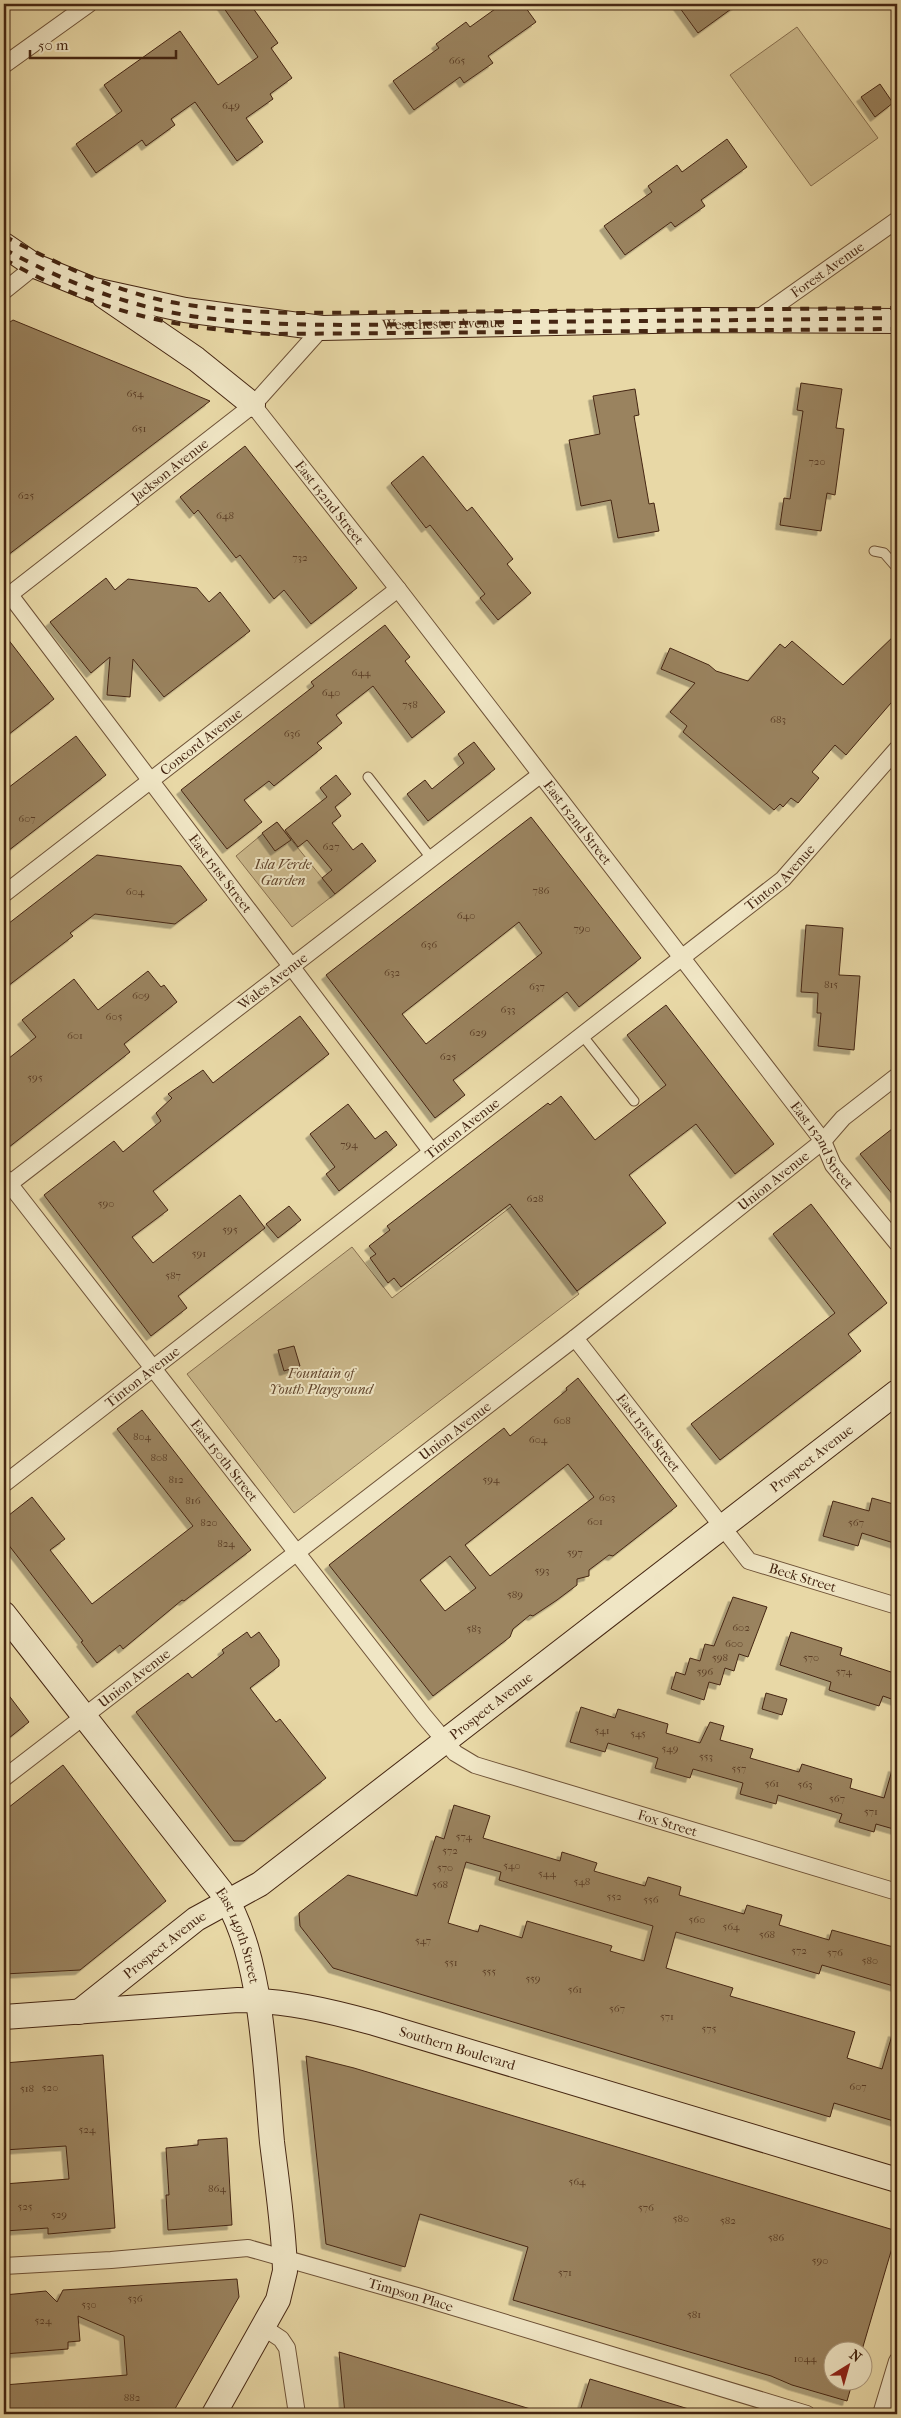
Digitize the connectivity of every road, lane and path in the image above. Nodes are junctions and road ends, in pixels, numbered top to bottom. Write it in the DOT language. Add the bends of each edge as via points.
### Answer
graph roads {
  1 [pos="89,4"];
  2 [pos="4,65"];
  3 [pos="897,220"];
  4 [pos="4,246"];
  5 [pos="35,266"];
  6 [pos="94,290"];
  7 [pos="4,291"];
  8 [pos="757,319"];
  9 [pos="897,321"];
  10 [pos="322,328"];
  11 [pos="252,405"];
  12 [pos="874,551"];
  13 [pos="897,568"];
  14 [pos="398,589"];
  15 [pos="7,597"];
  16 [pos="897,749"];
  17 [pos="540,775"];
  18 [pos="368,776"];
  19 [pos="151,780"];
  20 [pos="431,858"];
  21 [pos="4,894"];
  22 [pos="682,959"];
  23 [pos="292,966"];
  24 [pos="582,1035"];
  25 [pos="897,1076"];
  26 [pos="634,1101"];
  27 [pos="823,1141"];
  28 [pos="431,1151"];
  29 [pos="5,1183"];
  30 [pos="897,1243"];
  31 [pos="575,1338"];
  32 [pos="153,1369"];
  33 [pos="897,1392"];
  34 [pos="4,1484"];
  35 [pos="722,1528"];
  36 [pos="297,1553"];
  37 [pos="897,1606"];
  38 [pos="4,1614"];
  39 [pos="84,1716"];
  40 [pos="445,1742"];
  41 [pos="4,1778"];
  42 [pos="897,1892"];
  43 [pos="229,1902"];
  44 [pos="256,2000"];
  45 [pos="79,2012"];
  46 [pos="4,2017"];
  47 [pos="897,2180"];
  48 [pos="284,2258"];
  49 [pos="4,2266"];
  50 [pos="263,2327"];
  51 [pos="897,2361"];
  52 [pos="214,2414"];
  53 [pos="297,2414"];
  54 [pos="807,2414"];
  55 [pos="881,2414"];
  1 -- 2 [label="street"];
  3 -- 8 [label="street, Forest Avenue"];
  4 -- 5 [label="main road, Westchester Avenue"];
  5 -- 6 [label="main road, Westchester Avenue"];
  5 -- 7 [label="street"];
  6 -- 10 [label="main road, Westchester Avenue" via="185,310"];
  6 -- 11 [label="main road" via="196,359"];
  8 -- 9 [label="main road, Westchester Avenue"];
  8 -- 10 [label="main road, Westchester Avenue"];
  10 -- 11 [label="street, Jackson Avenue"];
  11 -- 14 [label="street, East 152nd Street"];
  11 -- 15 [label="street, Jackson Avenue"];
  12 -- 13 [label="lane" via="884,553"];
  14 -- 17 [label="street, East 152nd Street"];
  14 -- 19 [label="street, Concord Avenue"];
  15 -- 19 [label="street, East 151st Street"];
  16 -- 22 [label="street, Tinton Avenue" via="783,879"];
  17 -- 20 [label="street, Wales Avenue"];
  17 -- 22 [label="street, East 152nd Street"];
  18 -- 20 [label="lane"];
  19 -- 21 [label="street, Concord Avenue"];
  19 -- 23 [label="street, East 151st Street"];
  20 -- 23 [label="street, Wales Avenue"];
  22 -- 24 [label="street, Tinton Avenue"];
  22 -- 27 [label="street, East 152nd Street"];
  23 -- 28 [label="street, East 151st Street"];
  23 -- 29 [label="street, Wales Avenue"];
  24 -- 26 [label="lane"];
  24 -- 28 [label="street, Tinton Avenue"];
  25 -- 27 [label="street, Union Avenue" via="843,1118"];
  27 -- 30 [label="street, East 152nd Street" via="832,1164"];
  27 -- 31 [label="street, Union Avenue"];
  28 -- 32 [label="street, Tinton Avenue"];
  29 -- 32 [label="street, East 150th Street"];
  31 -- 35 [label="street, East 151st Street"];
  31 -- 36 [label="street, Union Avenue"];
  32 -- 34 [label="street, Tinton Avenue"];
  32 -- 36 [label="street, East 150th Street"];
  33 -- 35 [label="main road, Prospect Avenue"];
  35 -- 37 [label="street, Beck Street" via="749,1561"];
  35 -- 40 [label="main road, Prospect Avenue"];
  36 -- 39 [label="street, Union Avenue"];
  36 -- 40 [label="street, East 150th Street"];
  38 -- 39 [label="main road, East 149th Street"];
  39 -- 41 [label="street, Union Avenue"];
  39 -- 43 [label="main road, East 149th Street"];
  40 -- 42 [label="street, Fox Street" via="455,1753 475,1765"];
  40 -- 43 [label="main road, Prospect Avenue" via="260,1884"];
  43 -- 44 [label="main road, East 149th Street" via="241,1932"];
  43 -- 45 [label="main road, Prospect Avenue" via="196,1919"];
  44 -- 45 [label="main road, Southern Boulevard"];
  44 -- 47 [label="main road, Southern Boulevard" via="326,2011 374,2023"];
  44 -- 48 [label="main road, East 149th Street"];
  45 -- 46 [label="main road, Southern Boulevard"];
  48 -- 49 [label="street, Timpson Place" via="248,2248"];
  48 -- 50 [label="main road, East 149th Street" via="283,2283 278,2300"];
  48 -- 54 [label="street, Timpson Place"];
  50 -- 52 [label="main road, East 149th Street"];
  50 -- 53 [label="street" via="288,2348"];
  51 -- 55 [label="street"];
}
